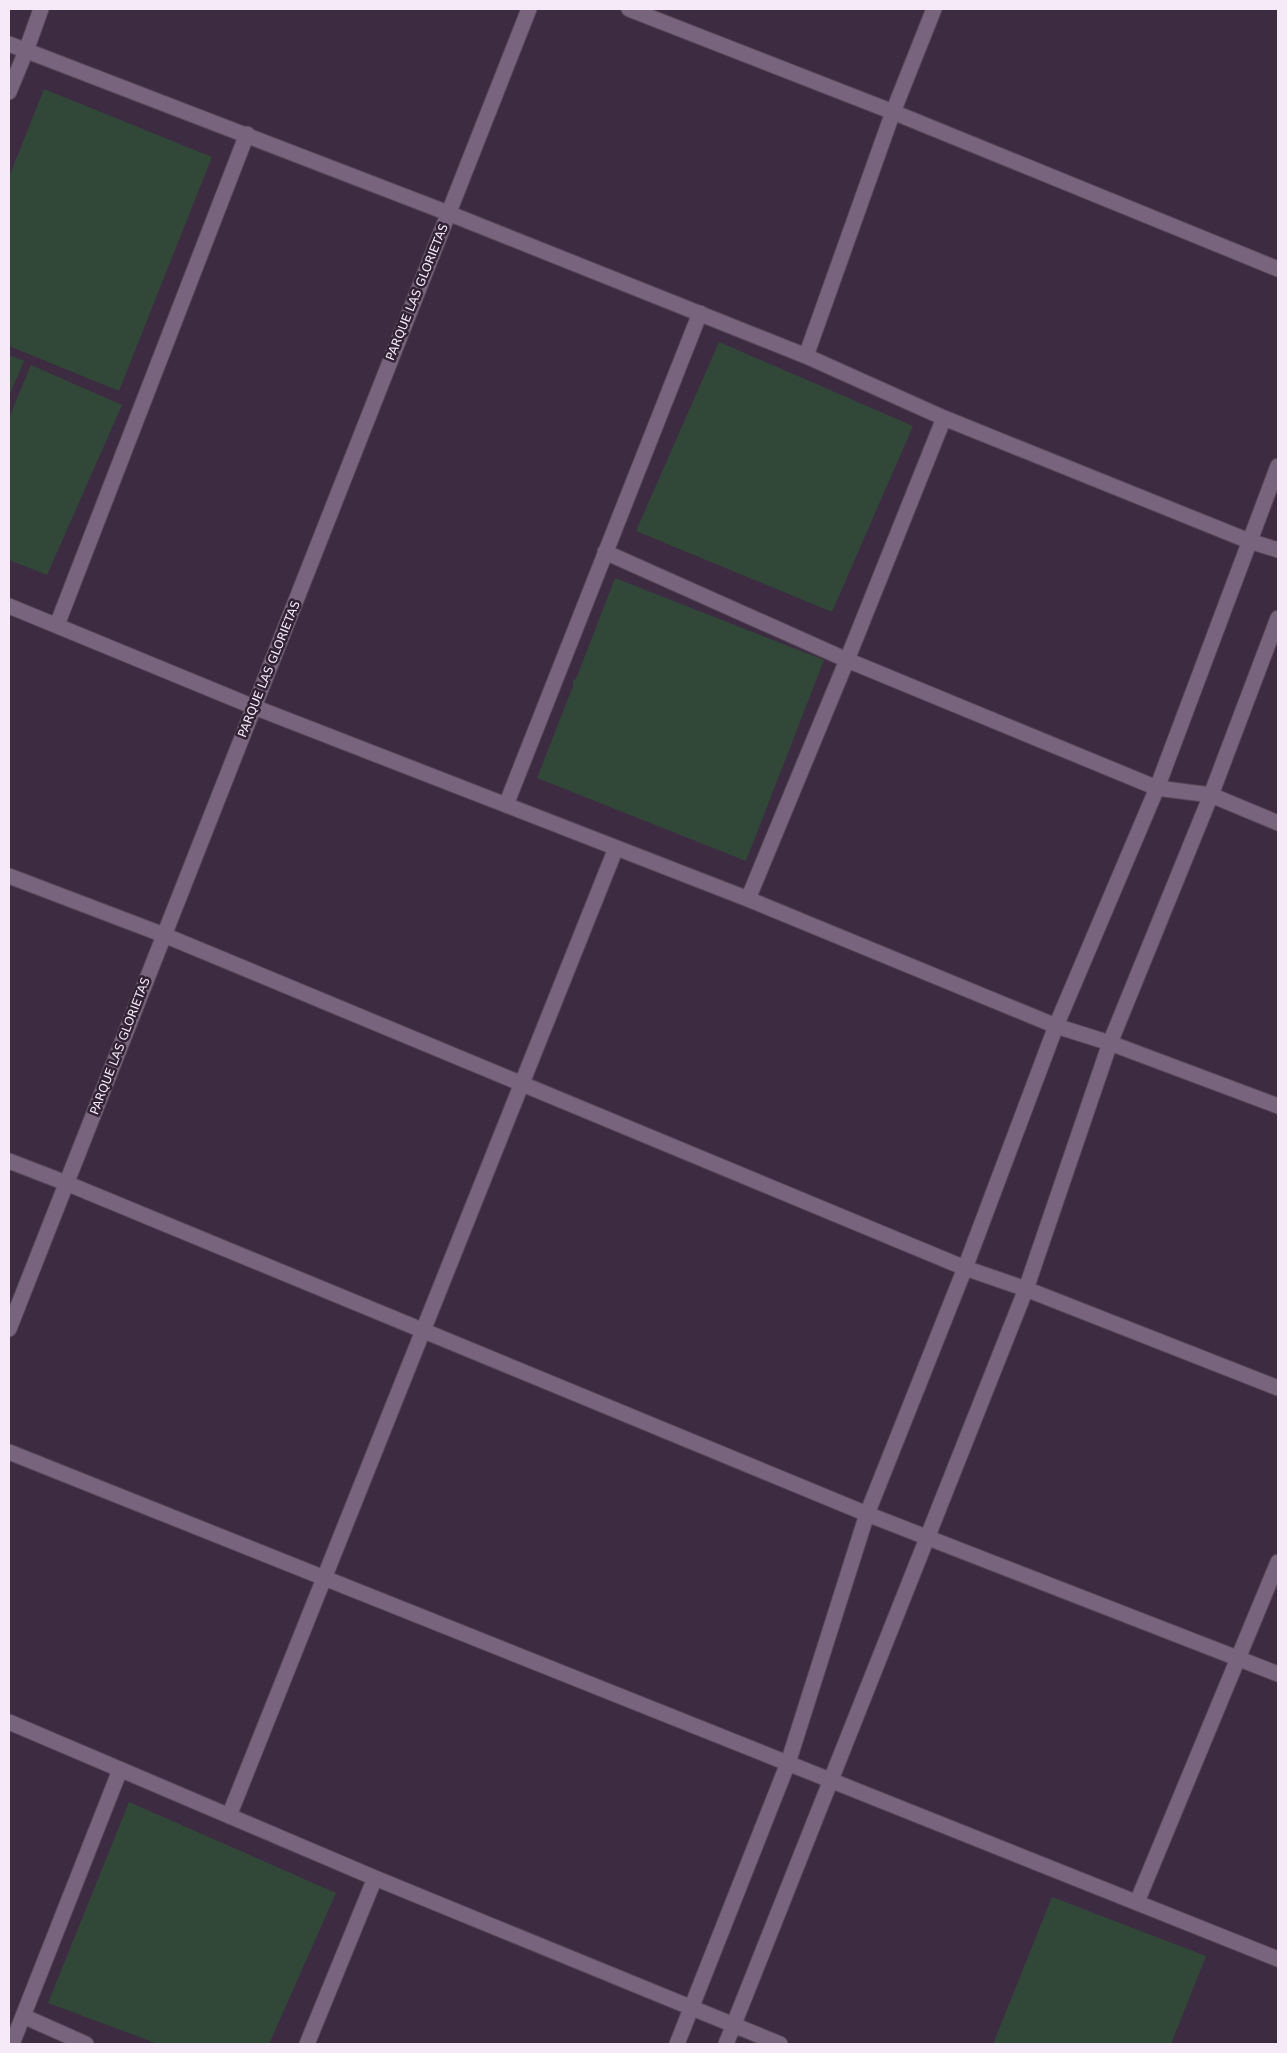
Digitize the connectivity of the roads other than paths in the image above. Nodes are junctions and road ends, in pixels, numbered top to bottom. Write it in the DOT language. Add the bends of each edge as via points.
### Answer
graph roads {
  1 [pos="41,9"];
  2 [pos="529,9"];
  3 [pos="629,9"];
  4 [pos="934,9"];
  5 [pos="9,44"];
  6 [pos="26,51"];
  7 [pos="9,92"];
  8 [pos="893,112"];
  9 [pos="247,134"];
  10 [pos="448,213"];
  11 [pos="1278,269"];
  12 [pos="700,313"];
  13 [pos="806,356"];
  14 [pos="944,418"];
  15 [pos="1278,466"];
  16 [pos="1249,540"];
  17 [pos="1278,550"];
  18 [pos="606,552"];
  19 [pos="9,606"];
  20 [pos="1278,618"];
  21 [pos="57,625"];
  22 [pos="848,660"];
  23 [pos="254,707"];
  24 [pos="1157,788"];
  25 [pos="1211,795"];
  26 [pos="506,805"];
  27 [pos="1278,823"];
  28 [pos="616,848"];
  29 [pos="9,876"];
  30 [pos="748,899"];
  31 [pos="164,935"];
  32 [pos="1056,1026"];
  33 [pos="1110,1043"];
  34 [pos="522,1082"];
  35 [pos="1278,1106"];
  36 [pos="9,1161"];
  37 [pos="66,1183"];
  38 [pos="965,1268"];
  39 [pos="1026,1289"];
  40 [pos="9,1329"];
  41 [pos="424,1330"];
  42 [pos="1277,1383"];
  43 [pos="9,1452"];
  44 [pos="867,1514"];
  45 [pos="927,1538"];
  46 [pos="1278,1562"];
  47 [pos="324,1577"];
  48 [pos="1238,1658"];
  49 [pos="1278,1674"];
  50 [pos="9,1722"];
  51 [pos="788,1763"];
  52 [pos="120,1770"];
  53 [pos="830,1780"];
  54 [pos="229,1816"];
  55 [pos="375,1878"];
  56 [pos="1137,1902"];
  57 [pos="1278,1959"];
  58 [pos="691,2008"];
  59 [pos="23,2016"];
  60 [pos="734,2026"];
  61 [pos="12,2044"];
  62 [pos="86,2044"];
  63 [pos="307,2044"];
  64 [pos="677,2044"];
  65 [pos="726,2044"];
  66 [pos="780,2044"];
  1 -- 6 [label="street"];
  2 -- 10 [label="street, PARQUE LAS GLORIETAS"];
  3 -- 8 [label="street"];
  4 -- 8 [label="street"];
  5 -- 6 [label="street"];
  6 -- 7 [label="street"];
  6 -- 9 [label="street"];
  8 -- 11 [label="street"];
  8 -- 13 [label="street"];
  9 -- 10 [label="street"];
  9 -- 21 [label="street"];
  10 -- 12 [label="street"];
  10 -- 23 [label="street, PARQUE LAS GLORIETAS"];
  12 -- 13 [label="street"];
  12 -- 18 [label="street"];
  13 -- 14 [label="street"];
  14 -- 16 [label="street"];
  14 -- 22 [label="street"];
  15 -- 16 [label="street"];
  16 -- 17 [label="street"];
  16 -- 24 [label="street"];
  18 -- 22 [label="street"];
  18 -- 26 [label="street"];
  19 -- 21 [label="street"];
  20 -- 25 [label="street"];
  21 -- 23 [label="street"];
  22 -- 24 [label="street"];
  22 -- 30 [label="street"];
  23 -- 26 [label="street"];
  23 -- 31 [label="street, PARQUE LAS GLORIETAS"];
  24 -- 25 [label="street"];
  24 -- 32 [label="street"];
  25 -- 27 [label="street"];
  25 -- 33 [label="street"];
  26 -- 28 [label="street"];
  28 -- 30 [label="street"];
  28 -- 34 [label="street"];
  29 -- 31 [label="street"];
  30 -- 32 [label="street"];
  31 -- 34 [label="street"];
  31 -- 37 [label="street, PARQUE LAS GLORIETAS"];
  32 -- 33 [label="street"];
  32 -- 38 [label="street"];
  33 -- 35 [label="street"];
  33 -- 39 [label="street"];
  34 -- 38 [label="street"];
  34 -- 41 [label="street"];
  36 -- 37 [label="street"];
  37 -- 40 [label="street, PARQUE LAS GLORIETAS"];
  37 -- 41 [label="street"];
  38 -- 39 [label="street"];
  38 -- 44 [label="street"];
  39 -- 42 [label="street"];
  39 -- 45 [label="street"];
  41 -- 44 [label="street"];
  41 -- 47 [label="street"];
  43 -- 47 [label="street"];
  44 -- 45 [label="street"];
  44 -- 51 [label="street"];
  45 -- 48 [label="street"];
  45 -- 53 [label="street"];
  46 -- 48 [label="street"];
  47 -- 51 [label="street"];
  47 -- 54 [label="street"];
  48 -- 49 [label="street"];
  48 -- 56 [label="street"];
  50 -- 52 [label="street"];
  51 -- 53 [label="street"];
  51 -- 58 [label="street"];
  52 -- 54 [label="street"];
  52 -- 59 [label="street"];
  53 -- 56 [label="street"];
  53 -- 60 [label="street"];
  54 -- 55 [label="street"];
  55 -- 58 [label="street"];
  55 -- 63 [label="street"];
  56 -- 57 [label="street"];
  58 -- 60 [label="street"];
  58 -- 64 [label="street"];
  59 -- 61 [label="street"];
  59 -- 62 [label="street"];
  60 -- 65 [label="street"];
  60 -- 66 [label="street"];
}
